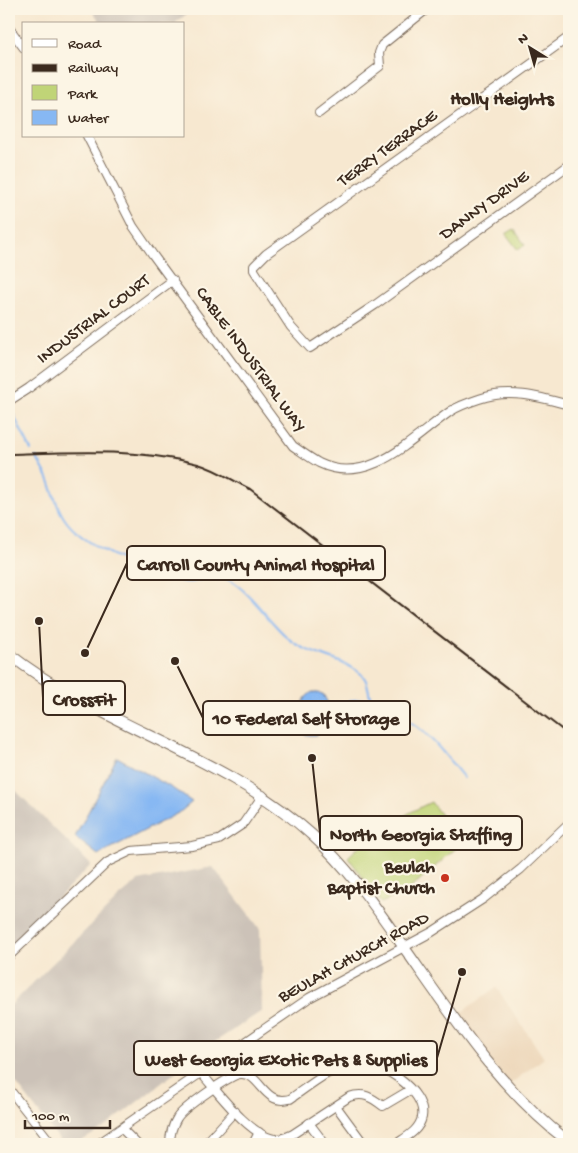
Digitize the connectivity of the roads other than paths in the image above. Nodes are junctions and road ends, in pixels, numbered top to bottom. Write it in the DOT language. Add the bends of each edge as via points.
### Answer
graph roads {
  1 [pos="427,9"];
  2 [pos="9,28"];
  3 [pos="569,37"];
  4 [pos="22,45"];
  5 [pos="319,113"];
  6 [pos="88,138"];
  7 [pos="569,165"];
  8 [pos="254,270"];
  9 [pos="173,280"];
  10 [pos="9,401"];
  11 [pos="569,405"];
  12 [pos="9,654"];
  13 [pos="263,795"];
  14 [pos="569,823"];
  15 [pos="403,947"];
  16 [pos="9,956"];
  17 [pos="201,1073"];
  18 [pos="215,1089"];
  19 [pos="9,1090"];
  20 [pos="410,1090"];
  21 [pos="336,1106"];
  22 [pos="235,1111"];
  23 [pos="309,1123"];
  24 [pos="122,1129"];
  25 [pos="258,1132"];
  26 [pos="569,1142"];
  27 [pos="52,1144"];
  28 [pos="98,1144"];
  29 [pos="137,1144"];
  30 [pos="170,1144"];
  31 [pos="209,1144"];
  32 [pos="253,1144"];
  33 [pos="325,1144"];
  34 [pos="364,1144"];
  35 [pos="396,1144"];
  1 -- 5 [label="street" via="382,45 380,66"];
  2 -- 4 [label="street"];
  3 -- 8 [label="street, TERRY TERRACE" via="266,254"];
  6 -- 9 [label="street, CABLE INDUSTRIAL WAY" via="133,226"];
  7 -- 8 [label="street, DANNY DRIVE" via="310,348"];
  9 -- 10 [label="street, INDUSTRIAL COURT"];
  9 -- 11 [label="street, CABLE INDUSTRIAL WAY" via="293,446 320,464 346,469 373,465 403,448 452,410 481,398 514,393"];
  12 -- 13 [label="main road" via="74,697"];
  13 -- 15 [label="main road" via="336,857"];
  13 -- 16 [label="street" via="243,824 219,840 192,846 131,851 108,862"];
  14 -- 15 [label="street, BEULAH CHURCH ROAD" via="521,869 483,899"];
  15 -- 17 [label="street, BEULAH CHURCH ROAD" via="309,998"];
  15 -- 26 [label="main road" via="484,1060 518,1097"];
  17 -- 18 [label="street"];
  17 -- 24 [label="street, BEULAH CHURCH ROAD"];
  18 -- 20 [label="street" via="239,1074 248,1075 275,1100 282,1101 339,1068 365,1062 389,1070"];
  18 -- 22 [label="street"];
  18 -- 30 [label="street" via="177,1117 170,1133"];
  19 -- 27 [label="street"];
  20 -- 21 [label="street" via="383,1106 367,1095 358,1094"];
  20 -- 35 [label="street" via="420,1103 422,1117 417,1130"];
  21 -- 23 [label="street"];
  21 -- 34 [label="street"];
  22 -- 25 [label="street"];
  22 -- 31 [label="street" via="211,1136"];
  23 -- 25 [label="street" via="285,1138 274,1139"];
  23 -- 33 [label="street"];
  24 -- 28 [label="street, BEULAH CHURCH ROAD"];
  24 -- 29 [label="street"];
  25 -- 32 [label="street"];
}
